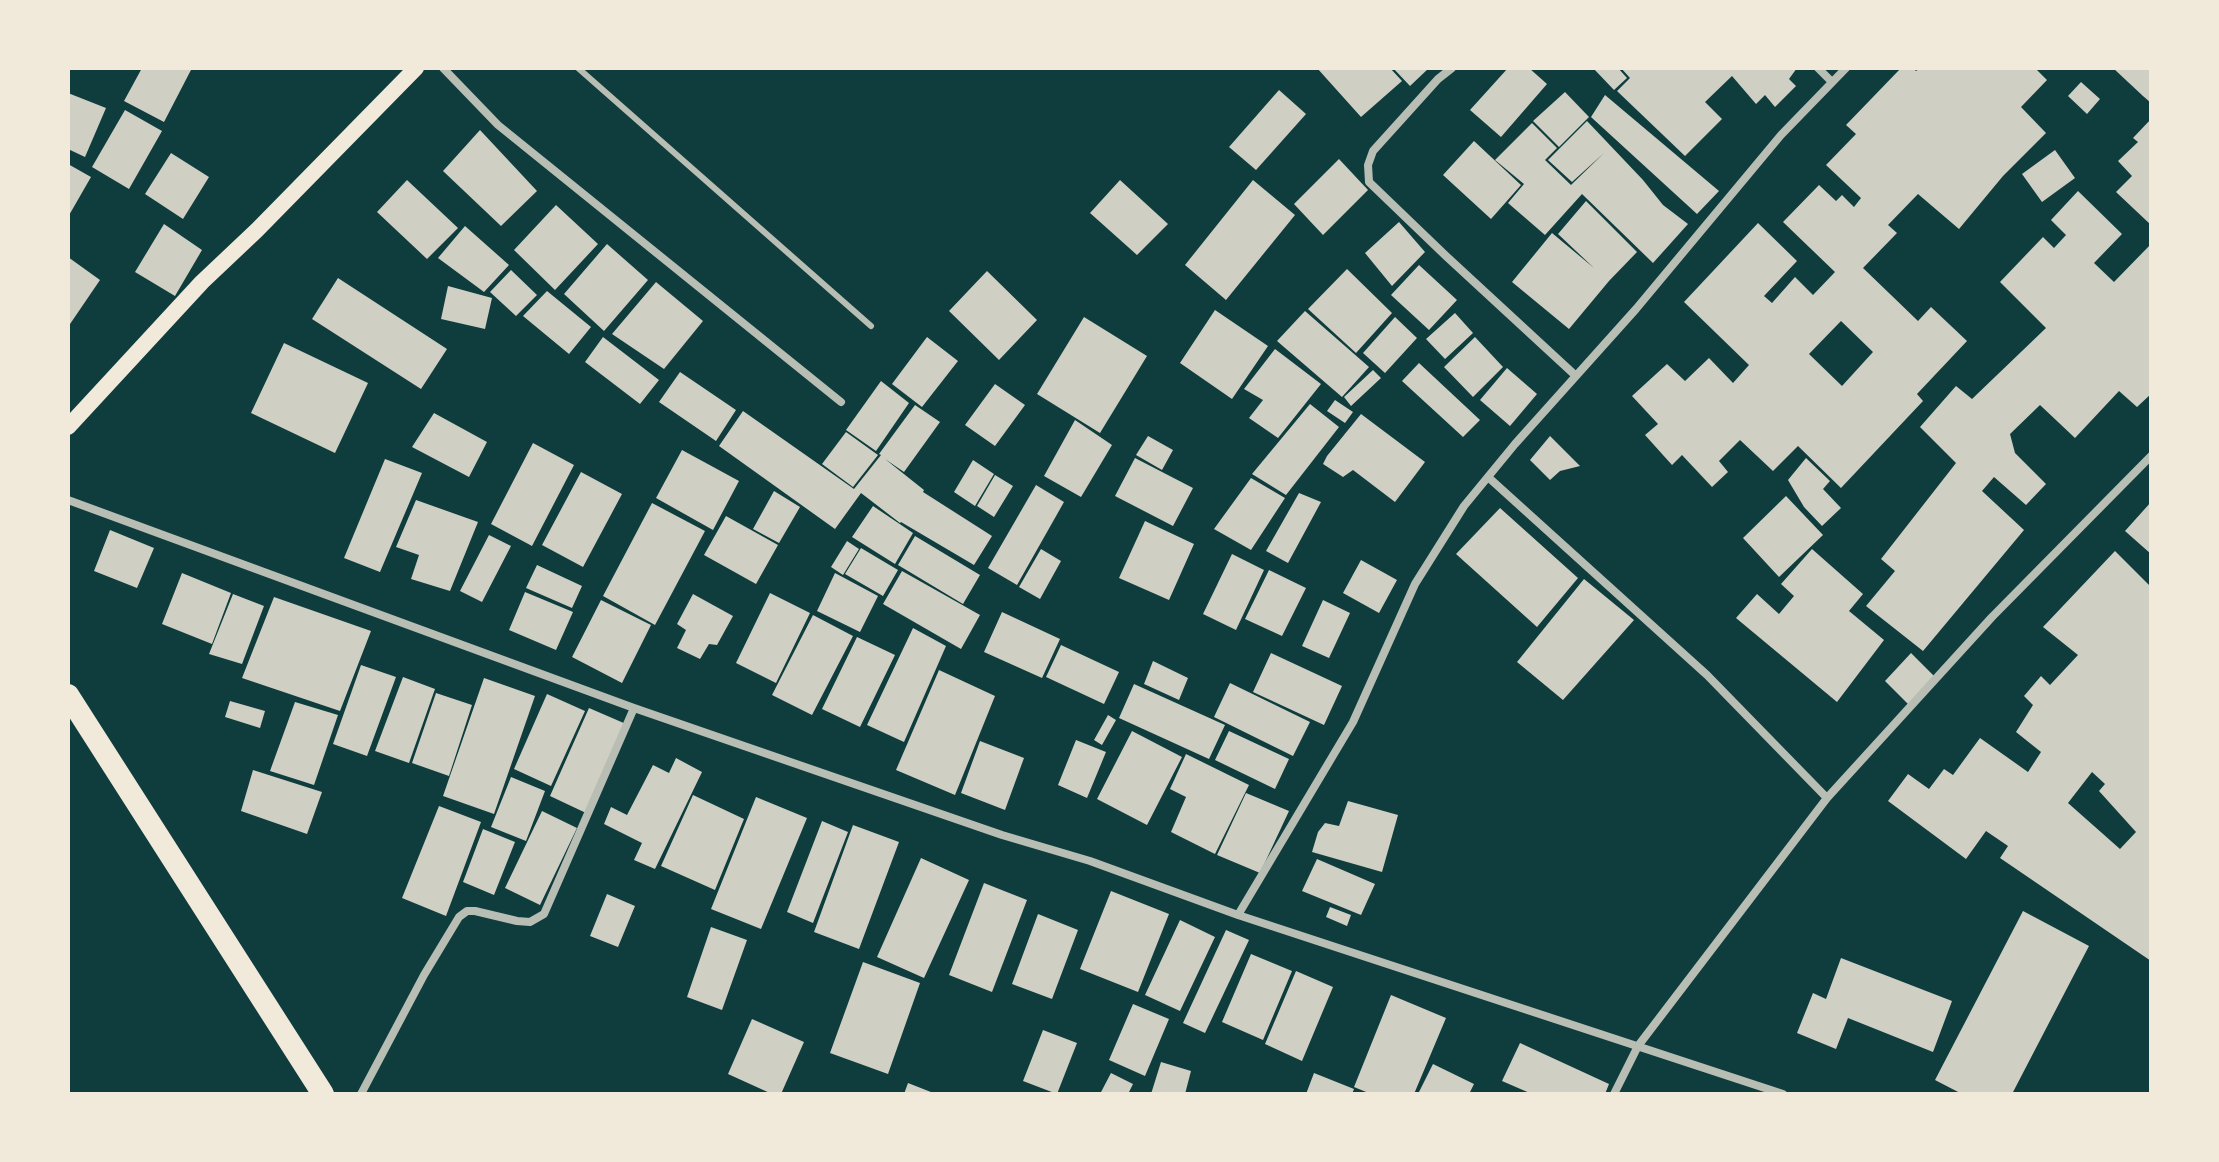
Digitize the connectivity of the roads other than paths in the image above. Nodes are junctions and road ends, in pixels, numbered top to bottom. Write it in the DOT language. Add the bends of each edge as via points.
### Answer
graph roads {
  1 [pos="416,68"];
  2 [pos="443,68"];
  3 [pos="578,68"];
  4 [pos="1452,68"];
  5 [pos="1818,68"];
  6 [pos="1846,68"];
  7 [pos="1832,82"];
  8 [pos="871,326"];
  9 [pos="1576,376"];
  10 [pos="841,402"];
  11 [pos="68,427"];
  12 [pos="2151,456"];
  13 [pos="1488,477"];
  14 [pos="68,500"];
  15 [pos="68,695"];
  16 [pos="634,708"];
  17 [pos="1827,798"];
  18 [pos="1238,915"];
  19 [pos="1638,1046"];
  20 [pos="323,1094"];
  21 [pos="361,1094"];
  22 [pos="1614,1094"];
  23 [pos="1783,1094"];
  1 -- 11 [label="main road" via="202,282"];
  2 -- 10 [label="street" via="498,125"];
  3 -- 8 [label="lane"];
  4 -- 9 [label="street" via="1373,151 1369,182"];
  5 -- 7 [label="street"];
  6 -- 7 [label="street"];
  7 -- 9 [label="street"];
  9 -- 13 [label="street"];
  12 -- 17 [label="street" via="1992,617"];
  13 -- 17 [label="street" via="1707,675"];
  13 -- 18 [label="street" via="1415,584 1353,722"];
  14 -- 16 [label="street"];
  15 -- 20 [label="highway"];
  16 -- 18 [label="street"];
  16 -- 21 [label="street" via="544,914 530,922 475,911 459,917"];
  17 -- 19 [label="street"];
  18 -- 19 [label="street"];
  19 -- 22 [label="street"];
  19 -- 23 [label="street"];
}
